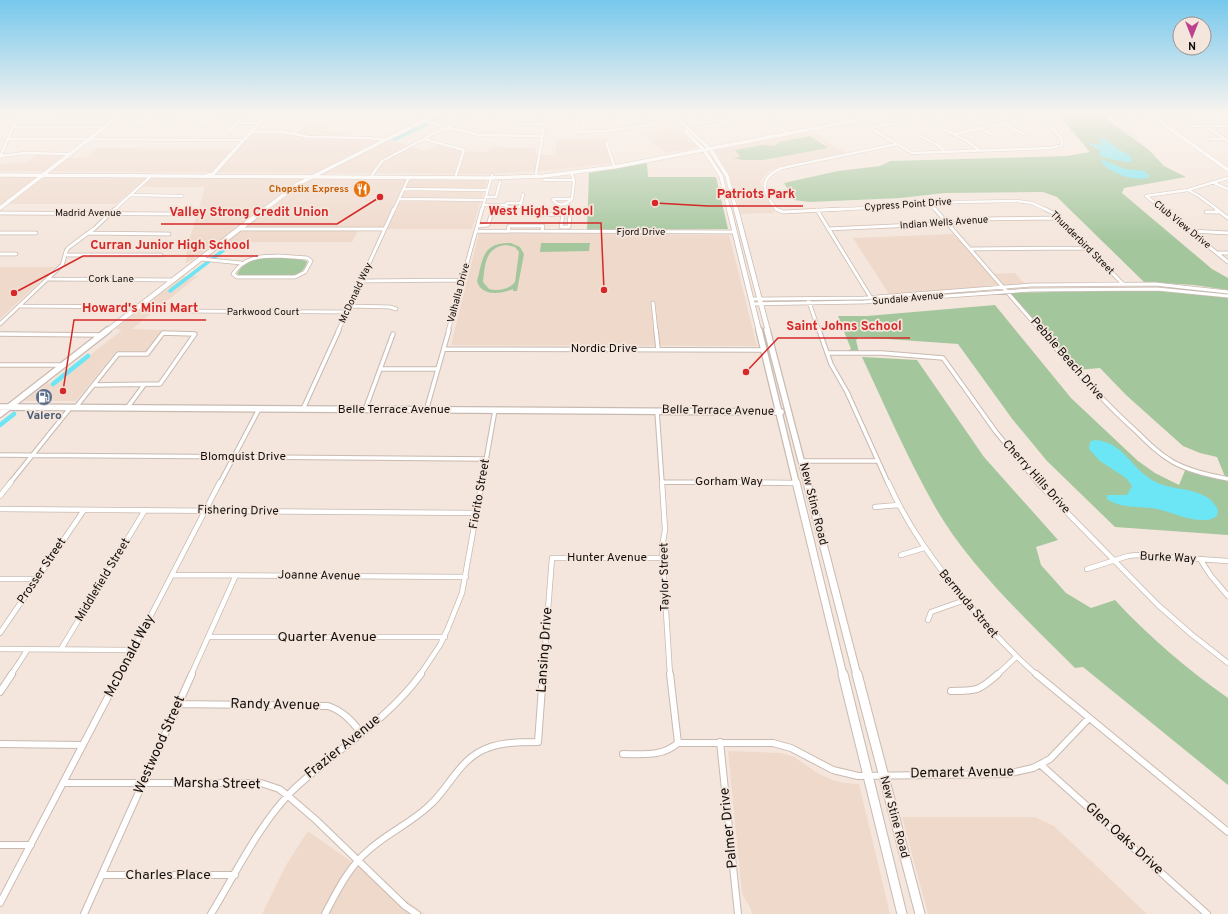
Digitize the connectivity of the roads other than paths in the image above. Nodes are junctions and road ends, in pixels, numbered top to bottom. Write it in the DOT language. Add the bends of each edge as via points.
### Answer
graph roads {
  1 [pos="68,156"];
  2 [pos="229,156"];
  3 [pos="353,156"];
  4 [pos="392,156"];
  5 [pos="462,156"];
  6 [pos="538,156"];
  7 [pos="611,156"];
  8 [pos="665,156"];
  9 [pos="667,156"];
  10 [pos="710,156"];
  11 [pos="712,156"];
  12 [pos="841,156"];
  13 [pos="1208,156"];
  14 [pos="614,165"];
  15 [pos="1228,170"];
  16 [pos="588,171"];
  17 [pos="571,173"];
  18 [pos="0,174"];
  19 [pos="44,174"];
  20 [pos="213,174"];
  21 [pos="248,174"];
  22 [pos="316,174"];
  23 [pos="151,175"];
  24 [pos="180,175"];
  25 [pos="372,175"];
  26 [pos="456,175"];
  27 [pos="536,175"];
  28 [pos="218,176"];
  29 [pos="410,176"];
  30 [pos="492,176"];
  31 [pos="310,177"];
  32 [pos="1228,178"];
  33 [pos="544,180"];
  34 [pos="574,180"];
  35 [pos="500,182"];
  36 [pos="1212,182"];
  37 [pos="404,189"];
  38 [pos="1228,189"];
  39 [pos="487,190"];
  40 [pos="1188,190"];
  41 [pos="523,194"];
  42 [pos="129,195"];
  43 [pos="182,196"];
  44 [pos="485,198"];
  45 [pos="399,199"];
  46 [pos="572,199"];
  47 [pos="483,205"];
  48 [pos="494,205"];
  49 [pos="930,205"];
  50 [pos="1038,205"];
  51 [pos="0,208"];
  52 [pos="817,210"];
  53 [pos="1206,212"];
  54 [pos="1220,212"];
  55 [pos="0,213"];
  56 [pos="110,214"];
  57 [pos="177,214"];
  58 [pos="563,214"];
  59 [pos="540,215"];
  60 [pos="1059,218"];
  61 [pos="1228,218"];
  62 [pos="732,221"];
  63 [pos="949,224"];
  64 [pos="478,226"];
  65 [pos="240,229"];
  66 [pos="385,229"];
  67 [pos="828,229"];
  68 [pos="565,230"];
  69 [pos="741,230"];
  70 [pos="476,231"];
  71 [pos="508,231"];
  72 [pos="542,231"];
  73 [pos="1190,231"];
  74 [pos="735,232"];
  75 [pos="0,233"];
  76 [pos="36,233"];
  77 [pos="87,233"];
  78 [pos="1228,233"];
  79 [pos="169,234"];
  80 [pos="745,247"];
  81 [pos="1088,248"];
  82 [pos="970,249"];
  83 [pos="1217,253"];
  84 [pos="1228,253"];
  85 [pos="0,254"];
  86 [pos="16,254"];
  87 [pos="65,255"];
  88 [pos="161,255"];
  89 [pos="200,259"];
  90 [pos="1228,262"];
  91 [pos="242,263"];
  92 [pos="48,279"];
  93 [pos="174,280"];
  94 [pos="362,280"];
  95 [pos="462,280"];
  96 [pos="1109,284"];
  97 [pos="1123,284"];
  98 [pos="1059,285"];
  99 [pos="1163,285"];
  100 [pos="1003,287"];
  101 [pos="1062,289"];
  102 [pos="1113,289"];
  103 [pos="1167,289"];
  104 [pos="1007,291"];
  105 [pos="1228,292"];
  106 [pos="1228,296"];
  107 [pos="870,298"];
  108 [pos="752,301"];
  109 [pos="760,301"];
  110 [pos="809,301"];
  111 [pos="873,302"];
  112 [pos="652,303"];
  113 [pos="19,306"];
  114 [pos="350,306"];
  115 [pos="139,307"];
  116 [pos="396,308"];
  117 [pos="180,311"];
  118 [pos="347,312"];
  119 [pos="0,324"];
  120 [pos="0,334"];
  121 [pos="393,334"];
  122 [pos="102,335"];
  123 [pos="444,349"];
  124 [pos="658,349"];
  125 [pos="764,350"];
  126 [pos="827,353"];
  127 [pos="0,365"];
  128 [pos="63,365"];
  129 [pos="380,369"];
  130 [pos="438,369"];
  131 [pos="144,384"];
  132 [pos="94,385"];
  133 [pos="0,407"];
  134 [pos="9,407"];
  135 [pos="74,407"];
  136 [pos="127,408"];
  137 [pos="259,409"];
  138 [pos="303,409"];
  139 [pos="365,410"];
  140 [pos="495,410"];
  141 [pos="426,411"];
  142 [pos="657,411"];
  143 [pos="779,412"];
  144 [pos="789,412"];
  145 [pos="0,414"];
  146 [pos="0,455"];
  147 [pos="33,455"];
  148 [pos="234,457"];
  149 [pos="486,459"];
  150 [pos="878,461"];
  151 [pos="802,462"];
  152 [pos="1228,479"];
  153 [pos="662,482"];
  154 [pos="796,483"];
  155 [pos="0,496"];
  156 [pos="898,506"];
  157 [pos="875,507"];
  158 [pos="0,509"];
  159 [pos="84,510"];
  160 [pos="145,510"];
  161 [pos="206,511"];
  162 [pos="477,513"];
  163 [pos="924,548"];
  164 [pos="901,555"];
  165 [pos="552,558"];
  166 [pos="662,558"];
  167 [pos="1200,559"];
  168 [pos="1114,560"];
  169 [pos="1228,561"];
  170 [pos="1086,569"];
  171 [pos="173,574"];
  172 [pos="236,575"];
  173 [pos="466,577"];
  174 [pos="0,579"];
  175 [pos="36,580"];
  176 [pos="1228,596"];
  177 [pos="965,600"];
  178 [pos="928,620"];
  179 [pos="0,633"];
  180 [pos="208,637"];
  181 [pos="445,637"];
  182 [pos="0,648"];
  183 [pos="28,649"];
  184 [pos="61,649"];
  185 [pos="133,650"];
  186 [pos="1016,657"];
  187 [pos="1228,663"];
  188 [pos="951,691"];
  189 [pos="0,692"];
  190 [pos="178,704"];
  191 [pos="1089,718"];
  192 [pos="361,733"];
  193 [pos="720,742"];
  194 [pos="678,743"];
  195 [pos="0,744"];
  196 [pos="83,745"];
  197 [pos="623,754"];
  198 [pos="1041,764"];
  199 [pos="883,775"];
  200 [pos="869,778"];
  201 [pos="63,783"];
  202 [pos="143,783"];
  203 [pos="287,795"];
  204 [pos="1228,832"];
  205 [pos="0,845"];
  206 [pos="31,845"];
  207 [pos="357,861"];
  208 [pos="102,875"];
  209 [pos="235,875"];
  210 [pos="0,903"];
  211 [pos="84,914"];
  212 [pos="211,914"];
  213 [pos="325,914"];
  214 [pos="417,914"];
  215 [pos="738,914"];
  216 [pos="902,914"];
  217 [pos="920,914"];
  218 [pos="1207,914"];
  1 -- 19 [label="main road"];
  2 -- 20 [label="main road"];
  3 -- 22 [label="main road"];
  4 -- 25 [label="street" via="380,162"];
  5 -- 26 [label="street"];
  6 -- 27 [label="street"];
  7 -- 14 [label="street"];
  8 -- 14 [label="main road"];
  9 -- 16 [label="main road"];
  10 -- 62 [label="main road, New Stine Road" via="721,176"];
  11 -- 69 [label="main road, New Stine Road" via="727,176"];
  12 -- 52 [label="street, Cypress Point Drive" via="787,167 774,171 766,178 764,185 778,210"];
  13 -- 15 [label="main road"];
  14 -- 16 [label="main road"];
  14 -- 27 [label="main road"];
  16 -- 17 [label="main road"];
  17 -- 27 [label="main road"];
  17 -- 34 [label="street"];
  18 -- 19 [label="main road"];
  19 -- 23 [label="main road"];
  19 -- 23 [label="main road"];
  19 -- 51 [label="main road"];
  20 -- 21 [label="main road"];
  20 -- 24 [label="main road"];
  21 -- 22 [label="main road"];
  21 -- 28 [label="main road"];
  22 -- 25 [label="main road"];
  22 -- 31 [label="main road"];
  23 -- 24 [label="main road"];
  23 -- 42 [label="street"];
  24 -- 28 [label="main road"];
  25 -- 29 [label="main road"];
  26 -- 29 [label="main road"];
  26 -- 30 [label="main road"];
  27 -- 30 [label="main road"];
  27 -- 30 [label="main road"];
  28 -- 31 [label="main road"];
  29 -- 30 [label="main road"];
  29 -- 31 [label="main road"];
  29 -- 37 [label="street, McDonald Way"];
  30 -- 39 [label="street, Valhalla Drive"];
  31 -- 65 [label="main road"];
  32 -- 36 [label="street, Club View Drive"];
  33 -- 34 [label="street"];
  34 -- 46 [label="street"];
  35 -- 44 [label="street" via="496,197"];
  36 -- 38 [label="street"];
  36 -- 40 [label="street, Club View Drive"];
  37 -- 39 [label="street"];
  37 -- 45 [label="street, McDonald Way"];
  39 -- 44 [label="street, Valhalla Drive"];
  40 -- 54 [label="street"];
  40 -- 73 [label="street, Club View Drive" via="1146,196"];
  41 -- 48 [label="street" via="520,207"];
  42 -- 43 [label="street"];
  42 -- 56 [label="street"];
  44 -- 45 [label="street"];
  44 -- 47 [label="street, Valhalla Drive"];
  45 -- 66 [label="street, McDonald Way"];
  46 -- 46 [label="street" via="554,199 553,200 556,204 566,204"];
  47 -- 48 [label="street"];
  47 -- 64 [label="street, Valhalla Drive"];
  48 -- 64 [label="street" via="488,225"];
  49 -- 50 [label="street, Cypress Point Drive" via="1017,201"];
  49 -- 52 [label="street, Cypress Point Drive"];
  49 -- 63 [label="street, Pebble Beach Drive"];
  50 -- 60 [label="street, Thunderbird Street" via="1050,210"];
  52 -- 67 [label="street"];
  53 -- 54 [label="street"];
  54 -- 61 [label="street"];
  55 -- 56 [label="street, Madrid Avenue"];
  56 -- 57 [label="street, Madrid Avenue"];
  56 -- 77 [label="street"];
  58 -- 59 [label="street"];
  58 -- 68 [label="street" via="561,227"];
  58 -- 68 [label="street" via="570,214 569,227"];
  60 -- 63 [label="street, Indian Wells Avenue" via="980,219"];
  60 -- 81 [label="street, Thunderbird Street"];
  62 -- 69 [label="main road"];
  62 -- 74 [label="main road, New Stine Road"];
  63 -- 67 [label="street, Indian Wells Avenue"];
  63 -- 82 [label="street, Pebble Beach Drive"];
  64 -- 70 [label="street, Valhalla Drive"];
  65 -- 66 [label="street"];
  65 -- 89 [label="main road"];
  66 -- 94 [label="street, McDonald Way"];
  67 -- 107 [label="street"];
  68 -- 72 [label="street, Fjord Drive"];
  68 -- 74 [label="street, Fjord Drive"];
  69 -- 80 [label="main road, New Stine Road"];
  70 -- 71 [label="street, Fjord Drive"];
  70 -- 95 [label="street, Valhalla Drive"];
  71 -- 72 [label="street, Fjord Drive"];
  71 -- 72 [label="street" via="509,226 543,226"];
  73 -- 78 [label="street"];
  73 -- 83 [label="street, Club View Drive"];
  74 -- 80 [label="main road" via="739,234"];
  74 -- 108 [label="main road, New Stine Road"];
  75 -- 76 [label="street"];
  77 -- 79 [label="street"];
  77 -- 87 [label="street" via="68,248"];
  80 -- 109 [label="main road, New Stine Road"];
  81 -- 82 [label="street"];
  81 -- 97 [label="street, Thunderbird Street"];
  82 -- 100 [label="street, Pebble Beach Drive"];
  83 -- 84 [label="street"];
  83 -- 90 [label="street, Club View Drive"];
  85 -- 86 [label="street"];
  87 -- 88 [label="street"];
  87 -- 92 [label="street" via="62,265"];
  89 -- 91 [label="street"];
  89 -- 93 [label="main road"];
  91 -- 91 [label="street" via="233,273 235,276 292,277 304,273 311,261 307,258 275,256 256,257"];
  92 -- 93 [label="street, Cork Lane"];
  92 -- 113 [label="street"];
  93 -- 115 [label="main road"];
  94 -- 95 [label="street"];
  94 -- 114 [label="street, McDonald Way"];
  95 -- 123 [label="street, Valhalla Drive"];
  96 -- 97 [label="street, Sundale Avenue"];
  96 -- 98 [label="street, Sundale Avenue"];
  96 -- 102 [label="street"];
  97 -- 99 [label="street, Sundale Avenue"];
  98 -- 100 [label="street, Sundale Avenue"];
  98 -- 101 [label="street"];
  99 -- 103 [label="street"];
  99 -- 105 [label="street, Sundale Avenue"];
  100 -- 104 [label="street, Pebble Beach Drive"];
  100 -- 107 [label="street, Sundale Avenue"];
  101 -- 102 [label="street, Sundale Avenue"];
  101 -- 104 [label="street, Sundale Avenue"];
  102 -- 103 [label="street, Sundale Avenue"];
  103 -- 106 [label="street, Sundale Avenue"];
  104 -- 111 [label="street, Sundale Avenue"];
  104 -- 152 [label="street, Pebble Beach Drive" via="1091,388 1160,453 1189,470"];
  107 -- 110 [label="street, Sundale Avenue"];
  107 -- 111 [label="street"];
  108 -- 109 [label="street, Sundale Avenue"];
  108 -- 125 [label="main road, New Stine Road"];
  109 -- 110 [label="street, Sundale Avenue"];
  109 -- 144 [label="main road, New Stine Road"];
  110 -- 111 [label="street, Sundale Avenue"];
  110 -- 126 [label="street, Bermuda Street"];
  112 -- 124 [label="street"];
  113 -- 115 [label="street"];
  113 -- 119 [label="street"];
  114 -- 116 [label="street"];
  114 -- 118 [label="street, McDonald Way"];
  115 -- 122 [label="main road"];
  117 -- 118 [label="street, Parkwood Court"];
  118 -- 138 [label="street, McDonald Way"];
  120 -- 122 [label="street"];
  121 -- 129 [label="street"];
  122 -- 128 [label="main road"];
  123 -- 124 [label="street, Nordic Drive"];
  123 -- 130 [label="street, Valhalla Drive"];
  124 -- 125 [label="street, Nordic Drive"];
  125 -- 143 [label="main road, New Stine Road"];
  126 -- 150 [label="street, Bermuda Street"];
  126 -- 168 [label="street, Cherry Hills Drive" via="882,353 943,358 1020,463"];
  127 -- 128 [label="street"];
  128 -- 134 [label="main road"];
  129 -- 130 [label="street"];
  129 -- 139 [label="street"];
  130 -- 141 [label="street, Valhalla Drive"];
  131 -- 132 [label="street"];
  131 -- 132 [label="street" via="160,384 195,334 163,333 147,354 118,354"];
  131 -- 136 [label="street"];
  132 -- 135 [label="street"];
  133 -- 134 [label="main road, Belle Terrace Avenue"];
  134 -- 135 [label="main road, Belle Terrace Avenue"];
  134 -- 145 [label="main road"];
  135 -- 136 [label="main road, Belle Terrace Avenue"];
  135 -- 147 [label="street"];
  136 -- 137 [label="main road, Belle Terrace Avenue"];
  137 -- 138 [label="main road, Belle Terrace Avenue"];
  137 -- 148 [label="street, McDonald Way"];
  138 -- 139 [label="main road, Belle Terrace Avenue"];
  139 -- 141 [label="main road, Belle Terrace Avenue"];
  140 -- 141 [label="main road, Belle Terrace Avenue"];
  140 -- 142 [label="main road, Belle Terrace Avenue"];
  140 -- 149 [label="street, Fiorito Street"];
  142 -- 143 [label="main road, Belle Terrace Avenue"];
  142 -- 153 [label="street, Taylor Street"];
  143 -- 144 [label="main road, Belle Terrace Avenue"];
  143 -- 154 [label="main road, New Stine Road"];
  144 -- 151 [label="main road, New Stine Road"];
  146 -- 147 [label="street, Blomquist Drive"];
  147 -- 148 [label="street, Blomquist Drive"];
  147 -- 155 [label="street"];
  148 -- 149 [label="street, Blomquist Drive"];
  148 -- 161 [label="street, McDonald Way"];
  149 -- 162 [label="street, Fiorito Street"];
  150 -- 151 [label="street"];
  150 -- 156 [label="street, Bermuda Street"];
  151 -- 199 [label="main road, New Stine Road"];
  153 -- 154 [label="street, Gorham Way"];
  153 -- 166 [label="street, Taylor Street" via="665,530"];
  154 -- 200 [label="main road, New Stine Road"];
  156 -- 157 [label="street"];
  156 -- 163 [label="street, Bermuda Street"];
  158 -- 159 [label="street, Fishering Drive"];
  159 -- 160 [label="street, Fishering Drive"];
  159 -- 175 [label="street, Prosser Street"];
  160 -- 161 [label="street, Fishering Drive"];
  160 -- 184 [label="street, Middlefield Street"];
  161 -- 162 [label="street, Fishering Drive"];
  161 -- 171 [label="street, McDonald Way"];
  162 -- 173 [label="street, Fiorito Street"];
  163 -- 164 [label="street"];
  163 -- 177 [label="street, Bermuda Street"];
  165 -- 166 [label="street, Hunter Avenue"];
  165 -- 207 [label="street, Lansing Drive" via="538,742 499,743 480,751 463,765 427,808 377,842"];
  166 -- 194 [label="street, Taylor Street" via="668,656"];
  167 -- 168 [label="street, Burke Way" via="1147,555"];
  167 -- 169 [label="street, Burke Way"];
  167 -- 176 [label="street"];
  168 -- 170 [label="street, Burke Way"];
  168 -- 187 [label="street, Cherry Hills Drive" via="1174,620"];
  171 -- 172 [label="street, Joanne Avenue"];
  171 -- 185 [label="street, McDonald Way"];
  172 -- 173 [label="street, Joanne Avenue"];
  172 -- 180 [label="street, Westwood Street"];
  173 -- 181 [label="street, Frazier Avenue" via="458,609"];
  174 -- 175 [label="street"];
  175 -- 179 [label="street, Prosser Street"];
  177 -- 178 [label="street" via="931,612"];
  177 -- 186 [label="street, Bermuda Street"];
  180 -- 181 [label="street, Quarter Avenue"];
  180 -- 190 [label="street, Westwood Street"];
  181 -- 192 [label="street, Frazier Avenue" via="408,689"];
  182 -- 183 [label="street"];
  183 -- 184 [label="street"];
  183 -- 189 [label="street"];
  184 -- 185 [label="street"];
  185 -- 196 [label="street, McDonald Way"];
  186 -- 188 [label="street" via="984,687 972,691"];
  186 -- 191 [label="street, Bermuda Street"];
  190 -- 192 [label="street, Randy Avenue" via="328,706 344,712"];
  190 -- 202 [label="street, Westwood Street"];
  191 -- 198 [label="street, Demaret Avenue" via="1058,752"];
  191 -- 204 [label="street, Bermuda Street"];
  192 -- 203 [label="street, Frazier Avenue"];
  193 -- 194 [label="street, Demaret Avenue"];
  193 -- 200 [label="street, Demaret Avenue" via="784,744 828,769"];
  193 -- 215 [label="street, Palmer Drive"];
  194 -- 197 [label="street" via="658,754"];
  195 -- 196 [label="street"];
  196 -- 201 [label="street, McDonald Way"];
  198 -- 199 [label="street, Demaret Avenue" via="1006,774"];
  198 -- 218 [label="street, Glen Oaks Drive"];
  199 -- 200 [label="street, Demaret Avenue"];
  199 -- 217 [label="main road, New Stine Road"];
  200 -- 216 [label="main road, New Stine Road"];
  201 -- 202 [label="street, Marsha Street"];
  201 -- 206 [label="street, McDonald Way"];
  202 -- 203 [label="street, Marsha Street" via="261,783 275,787"];
  202 -- 208 [label="street, Westwood Street"];
  203 -- 207 [label="street, Marsha Street"];
  203 -- 209 [label="street, Frazier Avenue" via="268,819"];
  205 -- 206 [label="street"];
  206 -- 210 [label="street, McDonald Way"];
  207 -- 213 [label="street" via="344,878"];
  207 -- 214 [label="street, Marsha Street"];
  208 -- 209 [label="street, Charles Place"];
  208 -- 211 [label="street, Westwood Street"];
  209 -- 212 [label="street, Frazier Avenue"];
}
